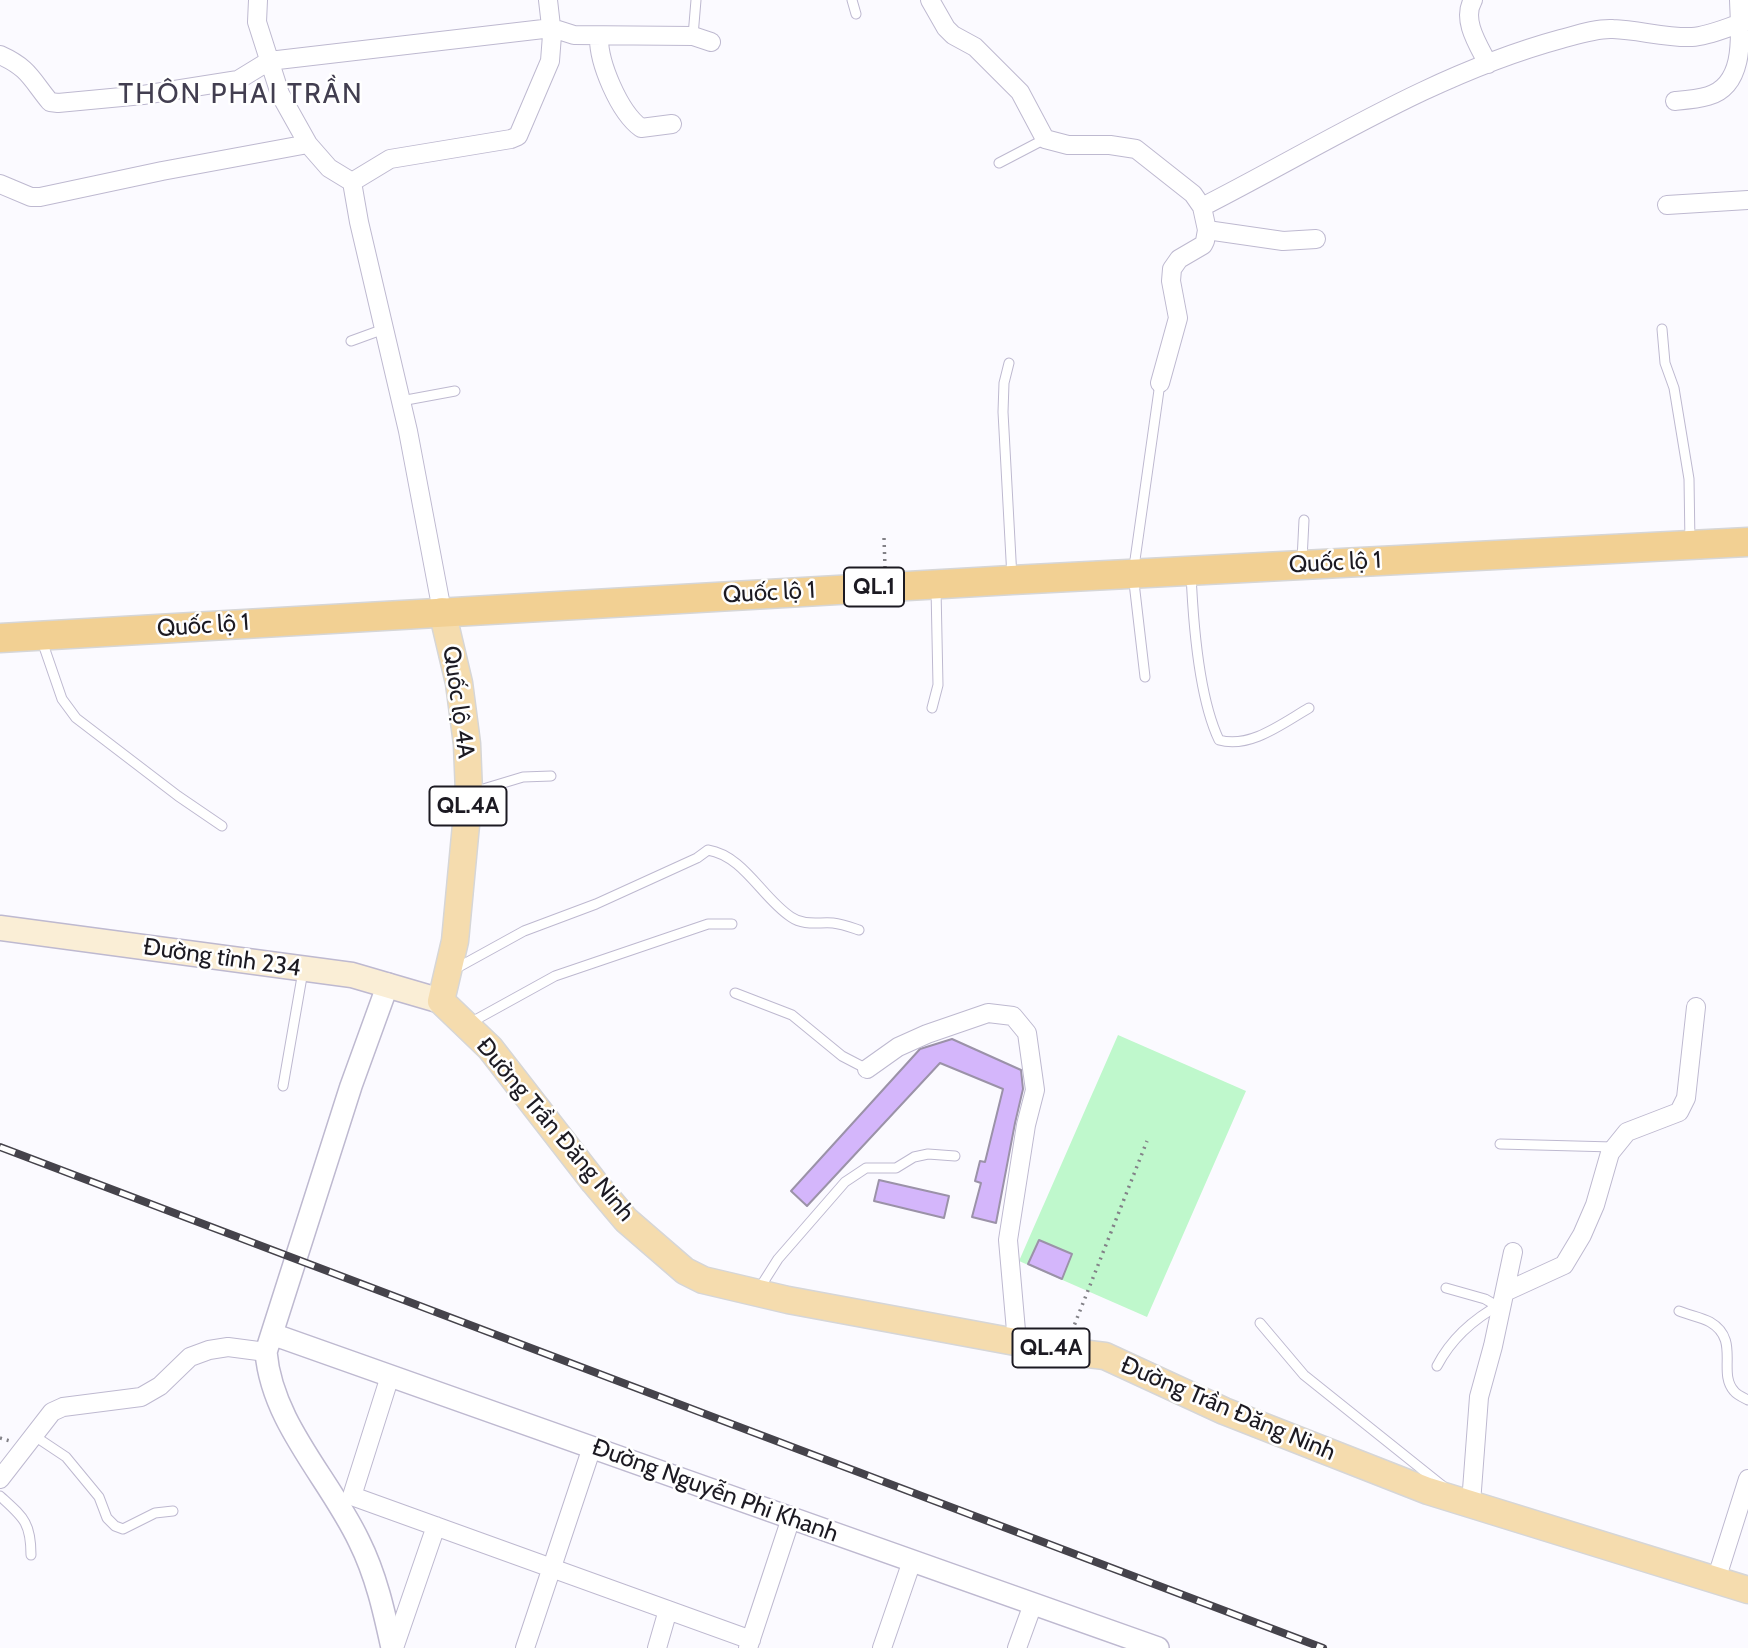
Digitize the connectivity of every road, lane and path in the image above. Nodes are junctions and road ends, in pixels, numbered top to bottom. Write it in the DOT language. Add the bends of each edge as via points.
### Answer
graph roads {
  1 [pos="258,0"];
  2 [pos="548,0"];
  3 [pos="696,0"];
  4 [pos="852,0"];
  5 [pos="930,0"];
  6 [pos="1473,0"];
  7 [pos="1739,0"];
  8 [pos="856,14"];
  9 [pos="1744,22"];
  10 [pos="552,28"];
  11 [pos="599,36"];
  12 [pos="693,36"];
  13 [pos="711,42"];
  14 [pos="0,55"];
  15 [pos="269,61"];
  16 [pos="1488,64"];
  17 [pos="1675,101"];
  18 [pos="672,124"];
  19 [pos="1045,139"];
  20 [pos="308,144"];
  21 [pos="999,163"];
  22 [pos="352,182"];
  23 [pos="0,184"];
  24 [pos="1748,200"];
  25 [pos="1667,205"];
  26 [pos="1202,208"];
  27 [pos="1207,230"];
  28 [pos="1316,239"];
  29 [pos="384,329"];
  30 [pos="1662,329"];
  31 [pos="351,341"];
  32 [pos="1009,363"];
  33 [pos="1160,383"];
  34 [pos="455,391"];
  35 [pos="401,401"];
  36 [pos="1304,520"];
  37 [pos="884,538"];
  38 [pos="1748,542"];
  39 [pos="1690,545"];
  40 [pos="1302,565"];
  41 [pos="1191,571"];
  42 [pos="1133,574"];
  43 [pos="1012,580"];
  44 [pos="935,584"];
  45 [pos="885,587"];
  46 [pos="442,611"];
  47 [pos="41,636"];
  48 [pos="0,638"];
  49 [pos="1145,677"];
  50 [pos="932,708"];
  51 [pos="1309,708"];
  52 [pos="551,776"];
  53 [pos="469,793"];
  54 [pos="222,826"];
  55 [pos="732,924"];
  56 [pos="0,928"];
  57 [pos="859,930"];
  58 [pos="304,969"];
  59 [pos="447,974"];
  60 [pos="388,984"];
  61 [pos="735,993"];
  62 [pos="440,1001"];
  63 [pos="1696,1007"];
  64 [pos="466,1025"];
  65 [pos="867,1069"];
  66 [pos="283,1086"];
  67 [pos="1147,1141"];
  68 [pos="1500,1144"];
  69 [pos="1615,1147"];
  70 [pos="955,1156"];
  71 [pos="1513,1252"];
  72 [pos="1446,1288"];
  73 [pos="756,1294"];
  74 [pos="1502,1300"];
  75 [pos="1679,1311"];
  76 [pos="1260,1323"];
  77 [pos="1017,1342"];
  78 [pos="269,1343"];
  79 [pos="1064,1351"];
  80 [pos="1437,1366"];
  81 [pos="390,1376"];
  82 [pos="1748,1400"];
  83 [pos="33,1435"];
  84 [pos="592,1447"];
  85 [pos="0,1479"];
  86 [pos="1748,1479"];
  87 [pos="0,1496"];
  88 [pos="1465,1501"];
  89 [pos="173,1511"];
  90 [pos="791,1518"];
  91 [pos="436,1526"];
  92 [pos="31,1555"];
  93 [pos="912,1561"];
  94 [pos="551,1567"];
  95 [pos="1716,1580"];
  96 [pos="1748,1590"];
  97 [pos="1033,1604"];
  98 [pos="668,1610"];
  99 [pos="749,1644"];
  100 [pos="393,1648"];
  101 [pos="525,1648"];
  102 [pos="657,1648"];
  103 [pos="882,1648"];
  104 [pos="1017,1648"];
  105 [pos="1158,1648"];
  1 -- 15 [label="street" via="257,22"];
  2 -- 10 [label="street"];
  3 -- 12 [label="lane"];
  4 -- 8 [label="lane"];
  5 -- 19 [label="street" via="946,28 975,47 1020,92"];
  6 -- 16 [label="street" via="1469,20"];
  7 -- 9 [label="street"];
  9 -- 16 [label="street" via="1695,37 1611,29 1561,39"];
  9 -- 17 [label="street" via="1731,81 1711,96"];
  10 -- 11 [label="street"];
  10 -- 15 [label="street"];
  10 -- 22 [label="street" via="550,61 518,136 390,159"];
  11 -- 12 [label="street"];
  11 -- 18 [label="street" via="603,63 635,123 642,128"];
  12 -- 13 [label="street"];
  14 -- 15 [label="street" via="18,63 50,102 58,103 238,80"];
  15 -- 20 [label="street" via="280,94"];
  16 -- 26 [label="street" via="1359,121"];
  19 -- 21 [label="lane"];
  19 -- 26 [label="street" via="1136,149 1193,194"];
  20 -- 22 [label="street" via="329,169"];
  20 -- 23 [label="street" via="40,197"];
  22 -- 29 [label="street"];
  24 -- 25 [label="street"];
  26 -- 27 [label="street"];
  27 -- 28 [label="street" via="1283,241"];
  27 -- 33 [label="street" via="1203,246 1179,259 1172,269 1178,318"];
  29 -- 31 [label="lane"];
  29 -- 35 [label="street"];
  30 -- 39 [label="lane" via="1689,479"];
  32 -- 43 [label="lane" via="1003,412"];
  33 -- 42 [label="lane"];
  34 -- 35 [label="lane"];
  35 -- 46 [label="street"];
  36 -- 40 [label="lane"];
  37 -- 45 [label="path"];
  38 -- 39 [label="highway, Quốc lộ 1 / QL.1"];
  39 -- 40 [label="highway, Quốc lộ 1 / QL.1"];
  40 -- 41 [label="highway, Quốc lộ 1 / QL.1"];
  41 -- 42 [label="highway, Quốc lộ 1 / QL.1"];
  41 -- 51 [label="lane" via="1209,719 1219,740 1231,743 1267,733"];
  42 -- 43 [label="highway, Quốc lộ 1 / QL.1"];
  42 -- 49 [label="lane"];
  43 -- 44 [label="highway, Quốc lộ 1 / QL.1"];
  44 -- 45 [label="highway, Quốc lộ 1 / QL.1"];
  44 -- 50 [label="lane" via="937,684"];
  45 -- 46 [label="highway, Quốc lộ 1 / QL.1"];
  46 -- 47 [label="highway, Quốc lộ 1 / QL.1"];
  46 -- 53 [label="main road, Quốc lộ 4A / QL.4A" via="459,683"];
  47 -- 48 [label="highway, Quốc lộ 1 / QL.1"];
  47 -- 54 [label="lane" via="62,699 76,718"];
  52 -- 53 [label="lane" via="523,777"];
  53 -- 59 [label="main road, Quốc lộ 4A / QL.4A" via="455,941"];
  55 -- 64 [label="lane" via="708,924 555,976"];
  56 -- 58 [label="main road, Đường tỉnh 234"];
  57 -- 59 [label="lane" via="793,919 735,864 708,850 596,904 524,931"];
  58 -- 60 [label="main road, Đường tỉnh 234"];
  58 -- 66 [label="lane"];
  59 -- 62 [label="main road, Quốc lộ 4A / QL.4A"];
  60 -- 62 [label="main road, Đường tỉnh 234"];
  60 -- 78 [label="street"];
  61 -- 65 [label="lane" via="792,1015 842,1056"];
  62 -- 64 [label="main road, Đường Trần Đăng Ninh / QL.4A"];
  63 -- 69 [label="street" via="1686,1098 1679,1112 1628,1132"];
  64 -- 73 [label="main road, Đường Trần Đăng Ninh / QL.4A" via="490,1048 626,1220 685,1271"];
  65 -- 77 [label="street" via="898,1047 988,1013 1013,1016 1027,1033 1035,1090 1008,1240"];
  67 -- 79 [label="path"];
  68 -- 69 [label="lane"];
  69 -- 74 [label="street" via="1591,1215 1564,1265"];
  70 -- 73 [label="lane" via="928,1154 896,1168 866,1168 845,1182 778,1259"];
  71 -- 74 [label="street"];
  72 -- 74 [label="lane"];
  73 -- 77 [label="main road, Đường Trần Đăng Ninh / QL.4A"];
  74 -- 80 [label="lane" via="1445,1350"];
  74 -- 88 [label="street" via="1479,1397"];
  75 -- 82 [label="lane" via="1710,1322 1722,1332 1733,1391"];
  76 -- 88 [label="lane" via="1304,1375"];
  77 -- 79 [label="main road, Đường Trần Đăng Ninh / QL.4A"];
  78 -- 81 [label="street, Đường Nguyễn Phi Khanh"];
  78 -- 83 [label="street" via="209,1350 190,1357 141,1397 63,1407 51,1412"];
  78 -- 100 [label="street" via="268,1371 274,1392 359,1541 382,1600"];
  79 -- 88 [label="main road, Đường Trần Đăng Ninh / QL.4A" via="1105,1356 1274,1431"];
  81 -- 84 [label="street, Đường Nguyễn Phi Khanh"];
  81 -- 91 [label="street" via="352,1496"];
  83 -- 85 [label="street"];
  83 -- 89 [label="lane" via="66,1457 99,1497 114,1526 123,1529 155,1513"];
  84 -- 90 [label="street, Đường Nguyễn Phi Khanh"];
  84 -- 94 [label="street"];
  86 -- 95 [label="street"];
  87 -- 92 [label="lane" via="27,1522"];
  88 -- 95 [label="main road, Đường Trần Đăng Ninh / QL.4A"];
  90 -- 93 [label="street, Đường Nguyễn Phi Khanh"];
  90 -- 99 [label="street"];
  91 -- 94 [label="street"];
  91 -- 100 [label="street"];
  93 -- 97 [label="street, Đường Nguyễn Phi Khanh"];
  93 -- 103 [label="street"];
  94 -- 98 [label="street"];
  94 -- 101 [label="street"];
  95 -- 96 [label="main road, Đường Trần Đăng Ninh / QL.4A"];
  97 -- 104 [label="street"];
  97 -- 105 [label="street, Đường Nguyễn Phi Khanh"];
  98 -- 99 [label="street"];
  98 -- 102 [label="street"];
}
